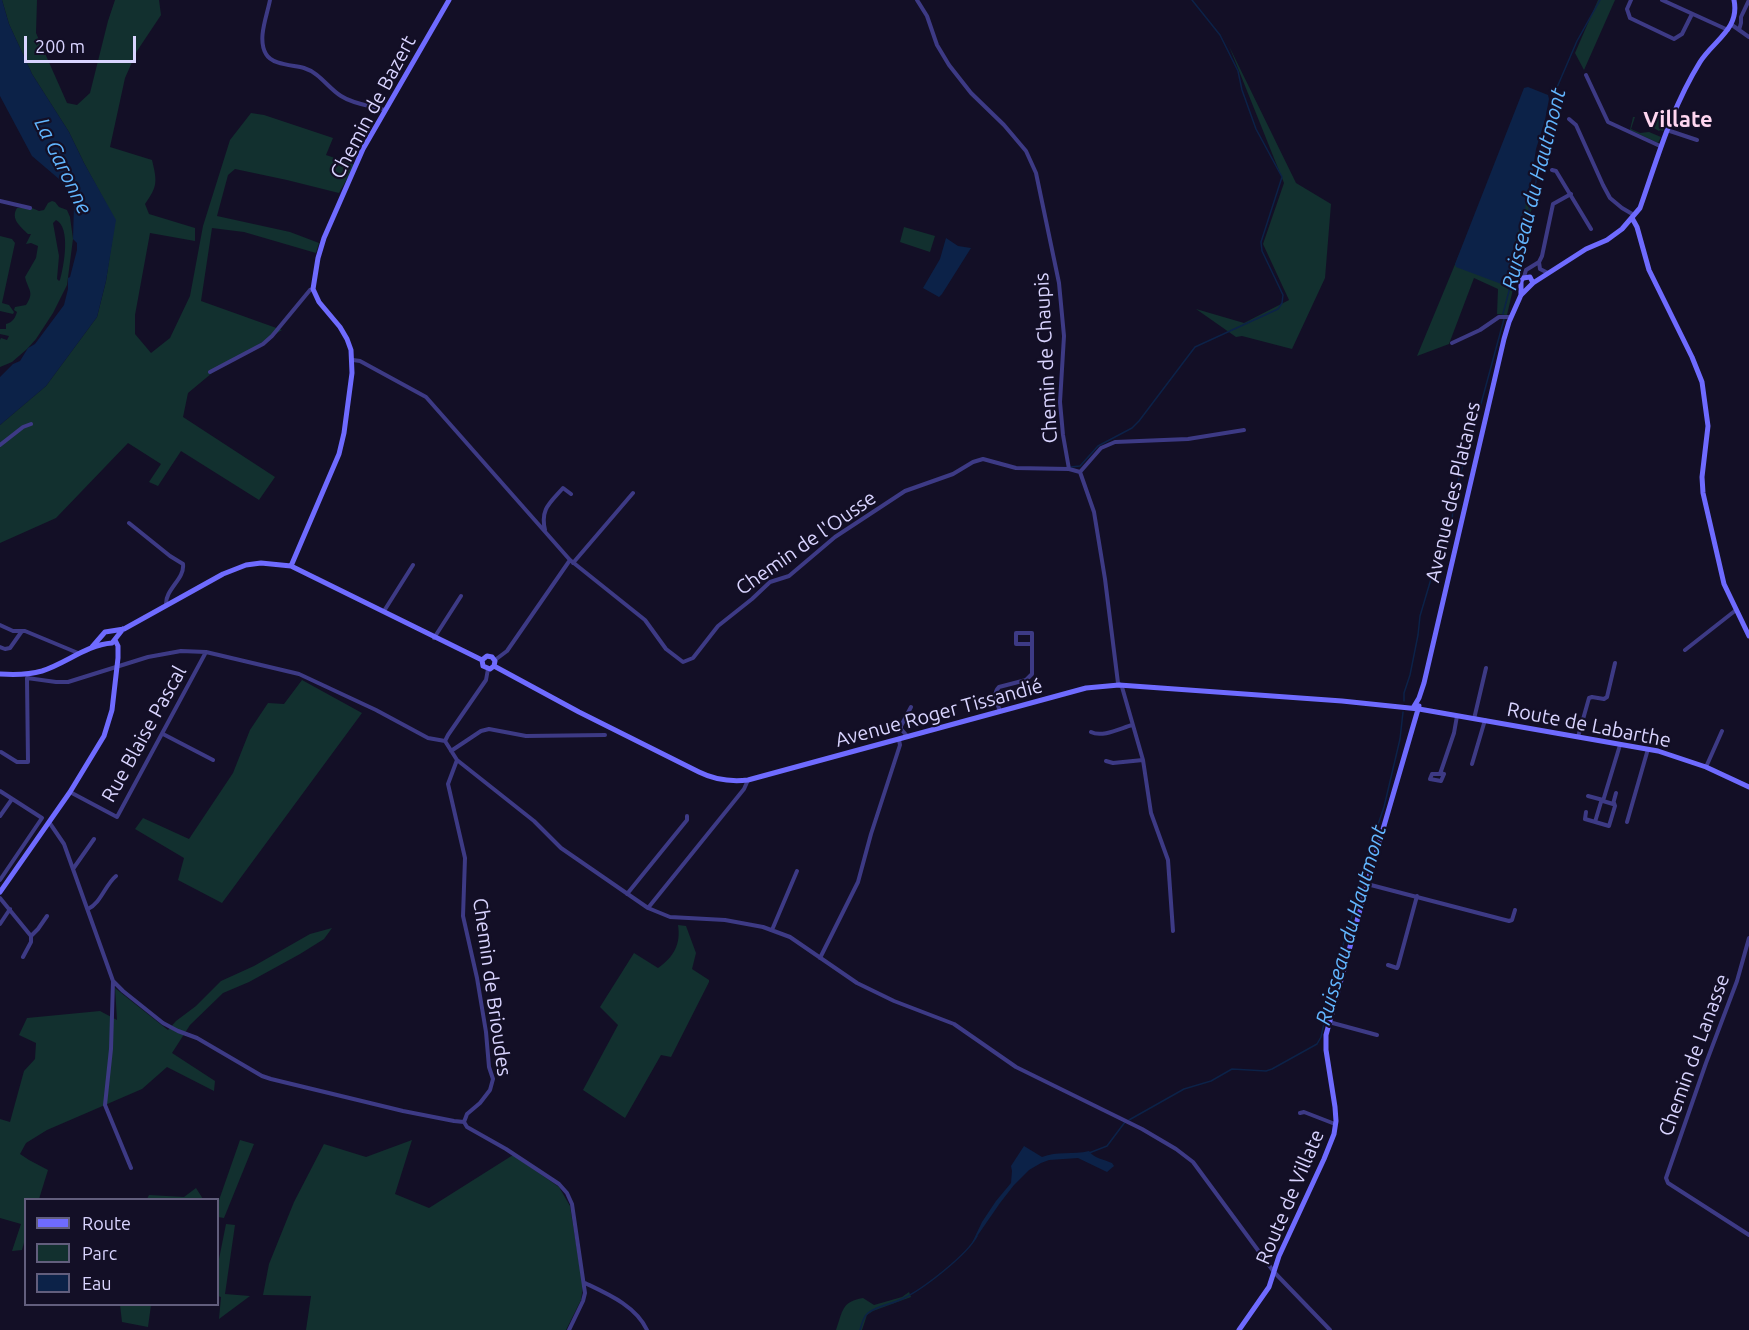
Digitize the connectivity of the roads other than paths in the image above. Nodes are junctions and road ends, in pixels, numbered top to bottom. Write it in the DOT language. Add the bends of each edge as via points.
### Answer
graph roads {
  1 [pos="270,0"];
  2 [pos="449,0"];
  3 [pos="917,0"];
  4 [pos="1631,0"];
  5 [pos="1662,0"];
  6 [pos="1734,0"];
  7 [pos="1749,0"];
  8 [pos="1692,14"];
  9 [pos="1730,28"];
  10 [pos="1739,30"];
  11 [pos="1749,36"];
  12 [pos="1586,75"];
  13 [pos="384,110"];
  14 [pos="1569,119"];
  15 [pos="1666,129"];
  16 [pos="1697,140"];
  17 [pos="1660,146"];
  18 [pos="1552,170"];
  19 [pos="1571,194"];
  20 [pos="1,203"];
  21 [pos="30,208"];
  22 [pos="1634,217"];
  23 [pos="1591,229"];
  24 [pos="1539,262"];
  25 [pos="1549,273"];
  26 [pos="1530,279"];
  27 [pos="1525,286"];
  28 [pos="313,288"];
  29 [pos="1511,317"];
  30 [pos="1452,343"];
  31 [pos="350,348"];
  32 [pos="353,360"];
  33 [pos="360,361"];
  34 [pos="210,372"];
  35 [pos="31,424"];
  36 [pos="1244,430"];
  37 [pos="0,445"];
  38 [pos="1069,469"];
  39 [pos="1080,472"];
  40 [pos="633,493"];
  41 [pos="571,494"];
  42 [pos="129,524"];
  43 [pos="545,532"];
  44 [pos="572,561"];
  45 [pos="412,565"];
  46 [pos="291,566"];
  47 [pos="461,596"];
  48 [pos="166,605"];
  49 [pos="1736,610"];
  50 [pos="384,611"];
  51 [pos="0,625"];
  52 [pos="124,628"];
  53 [pos="22,631"];
  54 [pos="112,631"];
  55 [pos="103,635"];
  56 [pos="1749,636"];
  57 [pos="434,638"];
  58 [pos="112,641"];
  59 [pos="1032,644"];
  60 [pos="92,646"];
  61 [pos="0,647"];
  62 [pos="1685,650"];
  63 [pos="78,652"];
  64 [pos="206,652"];
  65 [pos="482,660"];
  66 [pos="495,663"];
  67 [pos="1615,663"];
  68 [pos="117,667"];
  69 [pos="1486,668"];
  70 [pos="488,669"];
  71 [pos="0,674"];
  72 [pos="26,676"];
  73 [pos="1119,685"];
  74 [pos="911,706"];
  75 [pos="1416,709"];
  76 [pos="1000,712"];
  77 [pos="1457,716"];
  78 [pos="1474,718"];
  79 [pos="1485,720"];
  80 [pos="1132,725"];
  81 [pos="1722,731"];
  82 [pos="1091,732"];
  83 [pos="163,734"];
  84 [pos="605,735"];
  85 [pos="908,737"];
  86 [pos="1578,737"];
  87 [pos="899,740"];
  88 [pos="445,741"];
  89 [pos="1620,744"];
  90 [pos="1648,749"];
  91 [pos="451,751"];
  92 [pos="1,752"];
  93 [pos="213,760"];
  94 [pos="457,760"];
  95 [pos="1143,760"];
  96 [pos="1106,761"];
  97 [pos="1472,764"];
  98 [pos="1706,767"];
  99 [pos="1440,773"];
  100 [pos="748,780"];
  101 [pos="1749,787"];
  102 [pos="0,791"];
  103 [pos="70,792"];
  104 [pos="1616,793"];
  105 [pos="1588,796"];
  106 [pos="12,799"];
  107 [pos="1603,801"];
  108 [pos="1614,803"];
  109 [pos="1586,812"];
  110 [pos="0,816"];
  111 [pos="687,816"];
  112 [pos="48,822"];
  113 [pos="1595,822"];
  114 [pos="1627,822"];
  115 [pos="94,839"];
  116 [pos="73,870"];
  117 [pos="797,871"];
  118 [pos="116,876"];
  119 [pos="0,880"];
  120 [pos="1367,884"];
  121 [pos="0,892"];
  122 [pos="627,894"];
  123 [pos="1417,896"];
  124 [pos="0,898"];
  125 [pos="648,908"];
  126 [pos="10,909"];
  127 [pos="88,909"];
  128 [pos="1515,910"];
  129 [pos="47,916"];
  130 [pos="0,924"];
  131 [pos="772,930"];
  132 [pos="1173,931"];
  133 [pos="31,936"];
  134 [pos="1749,938"];
  135 [pos="23,957"];
  136 [pos="820,958"];
  137 [pos="1388,965"];
  138 [pos="113,981"];
  139 [pos="1329,1022"];
  140 [pos="1377,1035"];
  141 [pos="1300,1113"];
  142 [pos="464,1122"];
  143 [pos="1335,1124"];
  144 [pos="131,1168"];
  145 [pos="1749,1235"];
  146 [pos="1274,1272"];
  147 [pos="585,1284"];
  148 [pos="569,1330"];
  149 [pos="647,1330"];
  150 [pos="1239,1330"];
  151 [pos="1330,1330"];
  1 -- 13 [label="street" via="263,34 268,58 308,70 344,98"];
  2 -- 13 [label="street, Chemin de Bazert"];
  3 -- 38 [label="street, Chemin de Chaupis" via="949,65 1026,151 1036,173 1058,268 1064,336 1060,402"];
  4 -- 8 [label="street" via="1627,9 1630,18 1674,39 1682,34"];
  5 -- 8 [label="street"];
  6 -- 9 [label="street" via="1736,12"];
  7 -- 10 [label="street"];
  8 -- 9 [label="street"];
  9 -- 10 [label="street"];
  9 -- 15 [label="street" via="1706,52"];
  10 -- 11 [label="street"];
  12 -- 17 [label="street" via="1608,122"];
  13 -- 28 [label="street, Chemin de Bazert" via="324,238"];
  14 -- 22 [label="street" via="1576,125 1610,198"];
  15 -- 16 [label="street"];
  15 -- 17 [label="street"];
  17 -- 22 [label="street"];
  18 -- 19 [label="street"];
  19 -- 23 [label="street"];
  19 -- 24 [label="street" via="1553,204"];
  20 -- 21 [label="street"];
  22 -- 25 [label="street" via="1607,240"];
  22 -- 49 [label="street" via="1649,270 1702,382 1708,426 1703,493 1721,577"];
  24 -- 25 [label="street" via="1540,269"];
  24 -- 26 [label="street" via="1534,265"];
  25 -- 26 [label="street"];
  26 -- 27 [label="street"];
  26 -- 27 [label="street, Avenue des Platanes" via="1521,281"];
  27 -- 29 [label="street, Avenue des Platanes"];
  28 -- 31 [label="street"];
  28 -- 34 [label="street" via="263,344"];
  29 -- 30 [label="street" via="1499,317"];
  29 -- 75 [label="street, Avenue des Platanes"];
  31 -- 32 [label="street"];
  31 -- 33 [label="street, Chemin de l'Ousse"];
  32 -- 33 [label="street, Chemin de l'Ousse"];
  32 -- 46 [label="street" via="339,454"];
  33 -- 43 [label="street, Chemin de l'Ousse" via="426,397"];
  35 -- 37 [label="street"];
  36 -- 39 [label="street" via="1188,439 1115,442 1101,448"];
  38 -- 39 [label="street, Chemin de l'Ousse"];
  38 -- 44 [label="street, Chemin de l'Ousse" via="1016,468 983,459 905,491 835,537 789,576 770,582 718,626 693,658 682,662 666,649 645,620"];
  39 -- 73 [label="street" via="1094,512"];
  40 -- 44 [label="street"];
  41 -- 43 [label="street" via="563,488 546,507"];
  42 -- 48 [label="street" via="185,567 166,596"];
  43 -- 44 [label="street, Chemin de l'Ousse"];
  44 -- 66 [label="street"];
  45 -- 50 [label="street"];
  46 -- 48 [label="street" via="246,565"];
  46 -- 50 [label="street"];
  47 -- 57 [label="street"];
  48 -- 52 [label="street"];
  49 -- 56 [label="street"];
  49 -- 62 [label="street"];
  50 -- 57 [label="street"];
  51 -- 53 [label="street"];
  52 -- 54 [label="street"];
  52 -- 58 [label="street"];
  53 -- 61 [label="street" via="10,648"];
  53 -- 63 [label="street"];
  54 -- 55 [label="street"];
  54 -- 58 [label="street"];
  55 -- 58 [label="street" via="103,640"];
  55 -- 60 [label="street"];
  57 -- 65 [label="street"];
  58 -- 60 [label="street"];
  58 -- 68 [label="street" via="118,646"];
  59 -- 59 [label="street" via="1032,633 1016,633 1016,644"];
  59 -- 76 [label="street" via="1030,678 995,690"];
  60 -- 63 [label="street"];
  63 -- 72 [label="street"];
  64 -- 68 [label="street" via="180,651"];
  64 -- 83 [label="street, Rue Blaise Pascal"];
  64 -- 88 [label="street" via="299,674 428,738"];
  65 -- 66 [label="street" via="489,656"];
  65 -- 70 [label="street"];
  66 -- 70 [label="street"];
  66 -- 100 [label="street, Avenue Roger Tissandié" via="579,712 709,777"];
  67 -- 86 [label="street" via="1607,697 1589,698"];
  68 -- 72 [label="street" via="68,682"];
  68 -- 103 [label="street" via="112,710 104,736"];
  69 -- 78 [label="street"];
  70 -- 88 [label="street" via="486,680"];
  71 -- 72 [label="street"];
  72 -- 92 [label="street" via="28,762 17,762"];
  73 -- 75 [label="street, Avenue Roger Tissandié"];
  73 -- 76 [label="street, Avenue Roger Tissandié" via="1086,688"];
  73 -- 80 [label="street"];
  74 -- 85 [label="street" via="901,726"];
  75 -- 77 [label="street, Route de Labarthe"];
  75 -- 120 [label="street, Route de Villate"];
  76 -- 85 [label="street, Avenue Roger Tissandié"];
  77 -- 78 [label="street, Route de Labarthe"];
  77 -- 99 [label="street"];
  78 -- 79 [label="street, Route de Labarthe"];
  79 -- 86 [label="street, Route de Labarthe"];
  79 -- 97 [label="street"];
  80 -- 82 [label="street" via="1103,734"];
  80 -- 95 [label="street"];
  81 -- 98 [label="street"];
  83 -- 93 [label="street"];
  83 -- 103 [label="street, Rue Blaise Pascal" via="117,817"];
  84 -- 91 [label="street" via="526,736 489,729"];
  85 -- 87 [label="street, Avenue Roger Tissandié"];
  86 -- 89 [label="street, Route de Labarthe"];
  87 -- 100 [label="street, Avenue Roger Tissandié"];
  87 -- 136 [label="street" via="858,882"];
  88 -- 91 [label="street"];
  89 -- 90 [label="street, Route de Labarthe"];
  89 -- 107 [label="street"];
  90 -- 98 [label="street, Route de Labarthe"];
  90 -- 114 [label="street"];
  91 -- 94 [label="street"];
  94 -- 122 [label="street" via="534,821 561,848"];
  94 -- 142 [label="street, Chemin de Brioudes" via="448,784 465,858 463,916 493,1079 490,1090"];
  95 -- 96 [label="street"];
  95 -- 132 [label="street" via="1151,813 1168,860"];
  98 -- 101 [label="street, Route de Labarthe"];
  100 -- 125 [label="street"];
  102 -- 106 [label="street"];
  103 -- 112 [label="street"];
  104 -- 108 [label="street"];
  105 -- 107 [label="street"];
  106 -- 110 [label="street"];
  106 -- 119 [label="street" via="42,818"];
  107 -- 108 [label="street"];
  107 -- 113 [label="street"];
  108 -- 113 [label="street" via="1610,825"];
  109 -- 113 [label="street" via="1585,819"];
  111 -- 122 [label="street"];
  112 -- 116 [label="street" via="64,843"];
  112 -- 121 [label="street"];
  115 -- 116 [label="street"];
  116 -- 127 [label="street"];
  117 -- 131 [label="street"];
  118 -- 127 [label="street"];
  120 -- 123 [label="street"];
  120 -- 139 [label="street, Route de Villate"];
  122 -- 125 [label="street"];
  123 -- 128 [label="street" via="1509,921"];
  123 -- 137 [label="street" via="1398,966"];
  124 -- 126 [label="street"];
  125 -- 131 [label="street" via="670,917 725,920"];
  126 -- 130 [label="street"];
  126 -- 133 [label="street"];
  127 -- 138 [label="street"];
  129 -- 133 [label="street"];
  131 -- 136 [label="street" via="790,937"];
  133 -- 135 [label="street" via="32,942"];
  134 -- 145 [label="street, Chemin de Lanasse" via="1666,1178"];
  136 -- 146 [label="street" via="857,983 954,1024 1016,1067 1176,1149 1192,1162"];
  138 -- 142 [label="street" via="164,1023 271,1080"];
  138 -- 144 [label="street" via="105,1105"];
  139 -- 140 [label="street"];
  139 -- 143 [label="street, Route de Villate" via="1325,1042"];
  141 -- 143 [label="street"];
  142 -- 147 [label="street" via="550,1177 567,1193"];
  143 -- 146 [label="street, Route de Villate" via="1324,1159"];
  146 -- 150 [label="street, Route de Villate"];
  146 -- 151 [label="street"];
  147 -- 148 [label="street" via="583,1301"];
  147 -- 149 [label="street" via="634,1311"];
}
